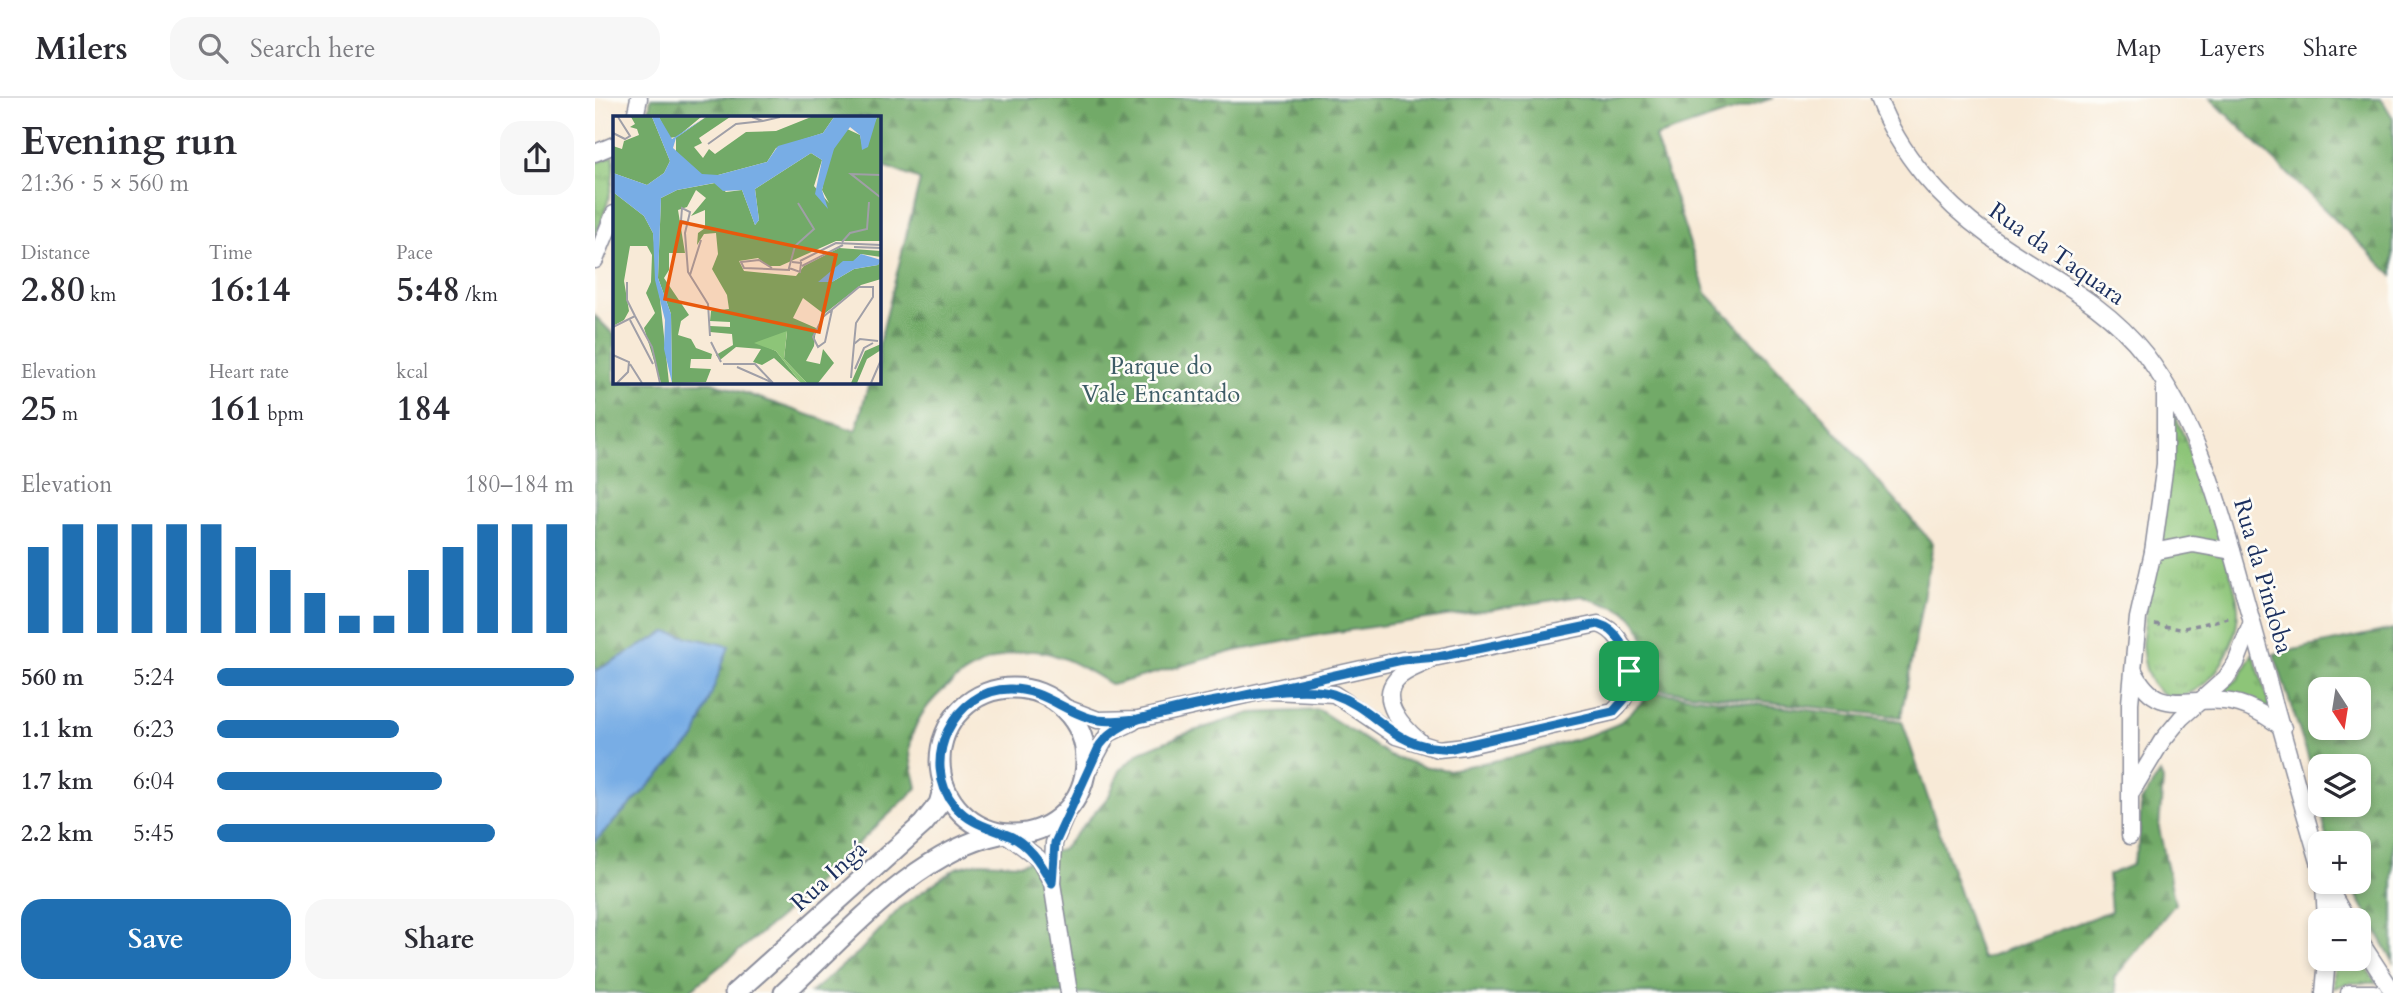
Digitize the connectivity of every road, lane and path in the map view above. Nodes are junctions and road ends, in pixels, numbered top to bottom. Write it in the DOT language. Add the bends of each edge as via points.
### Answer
graph roads {
  1 [pos="639,98"];
  2 [pos="1878,98"];
  3 [pos="635,116"];
  4 [pos="613,145"];
  5 [pos="595,153"];
  6 [pos="613,216"];
  7 [pos="595,260"];
  8 [pos="2165,384"];
  9 [pos="2232,551"];
  10 [pos="2153,552"];
  11 [pos="2138,618"];
  12 [pos="2250,618"];
  13 [pos="1438,657"];
  14 [pos="2134,671"];
  15 [pos="1272,691"];
  16 [pos="2196,703"];
  17 [pos="1061,706"];
  18 [pos="1138,719"];
  19 [pos="2283,729"];
  20 [pos="1425,746"];
  21 [pos="1085,776"];
  22 [pos="944,786"];
  23 [pos="2131,792"];
  24 [pos="1069,808"];
  25 [pos="2311,831"];
  26 [pos="1004,834"];
  27 [pos="2130,836"];
  28 [pos="1052,883"];
  29 [pos="2371,958"];
  30 [pos="2326,971"];
  31 [pos="2393,992"];
  32 [pos="735,993"];
  33 [pos="784,993"];
  34 [pos="1069,993"];
  35 [pos="2324,993"];
  36 [pos="2349,993"];
  37 [pos="2374,993"];
  1 -- 3 [label="street"];
  2 -- 8 [label="street, Rua da Taquara" via="1898,142 1959,213 2094,303 2144,353"];
  4 -- 5 [label="street"];
  6 -- 7 [label="street"];
  8 -- 9 [label="street, Rua da Pindoba" via="2203,455"];
  8 -- 10 [label="street" via="2165,464"];
  9 -- 10 [label="street" via="2193,544"];
  9 -- 12 [label="street, Rua da Pindoba"];
  10 -- 11 [label="street"];
  11 -- 12 [label="path" via="2180,628"];
  11 -- 14 [label="street"];
  12 -- 16 [label="street" via="2236,663 2214,691"];
  12 -- 19 [label="street, Rua da Pindoba"];
  13 -- 15 [label="street" via="1402,660"];
  13 -- 20 [label="street" via="1395,681 1390,692 1397,718"];
  13 -- 20 [label="street" via="1598,624 1610,628 1623,646 1629,694 1613,712 1597,717 1452,748"];
  14 -- 16 [label="street" via="2150,695 2173,703"];
  14 -- 23 [label="street"];
  15 -- 18 [label="street"];
  15 -- 20 [label="street" via="1334,694 1396,736"];
  16 -- 19 [label="street" via="2223,701 2245,706"];
  16 -- 23 [label="street" via="2162,741"];
  17 -- 18 [label="street" via="1098,720"];
  17 -- 21 [label="street" via="1079,730"];
  17 -- 22 [label="street" via="1036,693 1007,689 972,702 947,730 941,749"];
  18 -- 21 [label="street" via="1108,734"];
  19 -- 25 [label="street, Rua da Pindoba"];
  21 -- 24 [label="street"];
  22 -- 26 [label="street" via="967,818"];
  22 -- 32 [label="street, Rua Ingá" via="939,804 923,824"];
  23 -- 27 [label="street"];
  24 -- 26 [label="street" via="1041,829"];
  24 -- 28 [label="street" via="1055,843"];
  26 -- 28 [label="street" via="1038,858"];
  26 -- 33 [label="street" via="959,845 925,867"];
  28 -- 34 [label="street"];
  29 -- 31 [label="street"];
  30 -- 35 [label="street"];
  36 -- 37 [label="street"];
}
